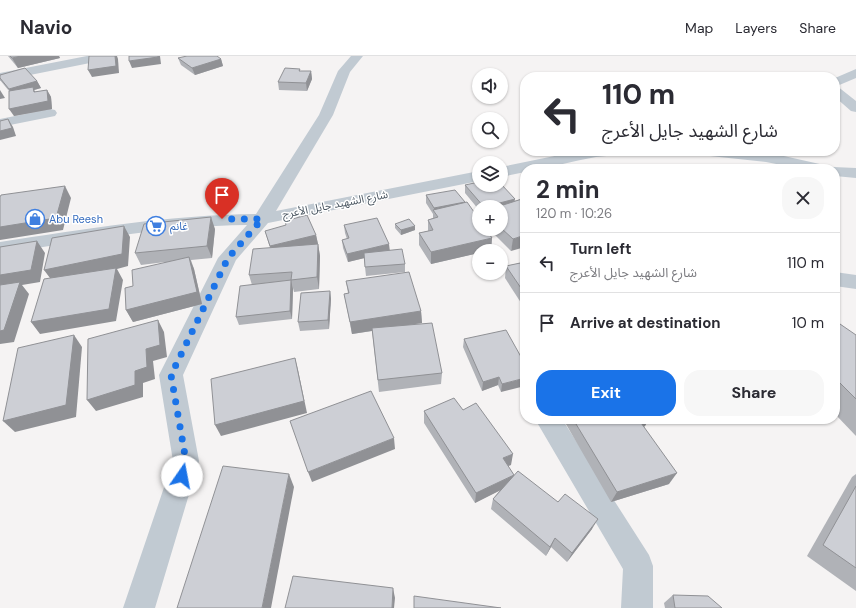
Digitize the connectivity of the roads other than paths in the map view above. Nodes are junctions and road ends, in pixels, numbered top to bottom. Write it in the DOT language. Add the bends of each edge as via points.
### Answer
graph roads {
  1 [pos="105,56"];
  2 [pos="357,56"];
  3 [pos="856,73"];
  4 [pos="0,77"];
  5 [pos="840,81"];
  6 [pos="840,94"];
  7 [pos="856,108"];
  8 [pos="50,114"];
  9 [pos="0,123"];
  10 [pos="578,156"];
  11 [pos="757,156"];
  12 [pos="539,164"];
  13 [pos="801,164"];
  14 [pos="520,168"];
  15 [pos="508,171"];
  16 [pos="840,171"];
  17 [pos="856,173"];
  18 [pos="472,177"];
  19 [pos="262,219"];
  20 [pos="0,248"];
  21 [pos="840,280"];
  22 [pos="856,282"];
  23 [pos="551,424"];
  24 [pos="139,608"];
  25 [pos="637,608"];
  1 -- 4 [label="street"];
  2 -- 19 [label="street" via="344,71 326,115"];
  3 -- 5 [label="street"];
  6 -- 7 [label="street"];
  8 -- 9 [label="street"];
  10 -- 12 [label="street"];
  11 -- 13 [label="street"];
  14 -- 15 [label="street"];
  16 -- 17 [label="street"];
  18 -- 19 [label="street, شارع الشهيد جايل الأعرج"];
  19 -- 20 [label="street, شارع الشهيد جايل الأعرج" via="209,220 127,228"];
  19 -- 24 [label="street" via="228,258 171,375 186,461"];
  21 -- 22 [label="street"];
  23 -- 25 [label="street" via="638,566"];
}
